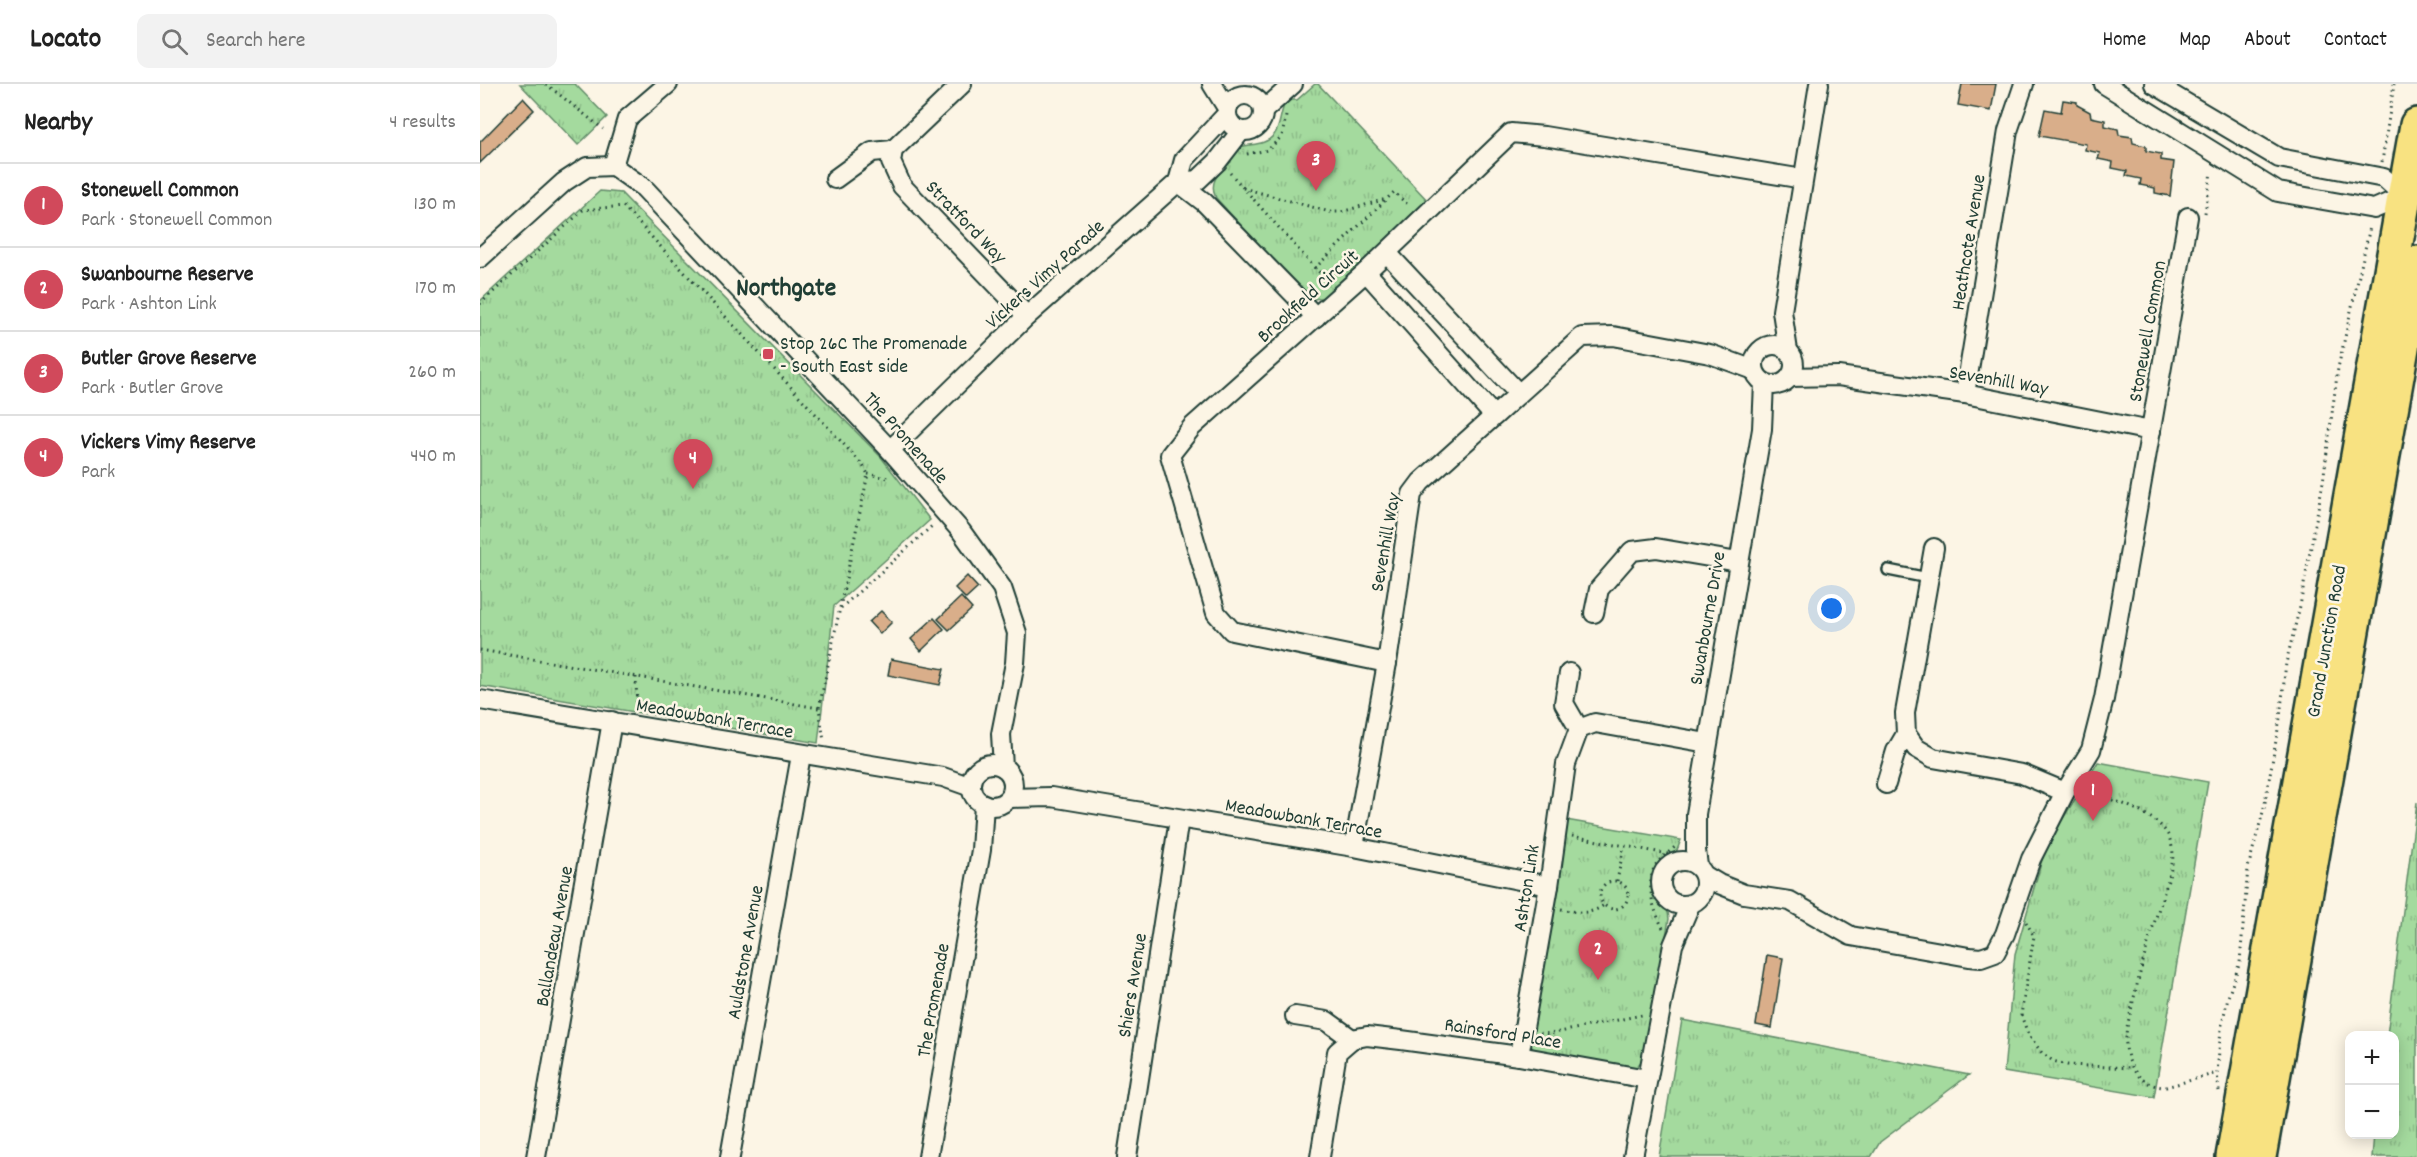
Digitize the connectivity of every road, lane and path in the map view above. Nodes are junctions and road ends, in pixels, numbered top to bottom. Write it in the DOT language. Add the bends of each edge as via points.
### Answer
graph roads {
  1 [pos="546,84"];
  2 [pos="668,84"];
  3 [pos="962,84"];
  4 [pos="1212,84"];
  5 [pos="1221,84"];
  6 [pos="1819,84"];
  7 [pos="2032,84"];
  8 [pos="2104,84"];
  9 [pos="2154,84"];
  10 [pos="2394,84"];
  11 [pos="1292,85"];
  12 [pos="2022,92"];
  13 [pos="1241,100"];
  14 [pos="1263,111"];
  15 [pos="2417,125"];
  16 [pos="603,129"];
  17 [pos="1241,131"];
  18 [pos="893,150"];
  19 [pos="1241,159"];
  20 [pos="1234,165"];
  21 [pos="2382,165"];
  22 [pos="613,166"];
  23 [pos="2210,172"];
  24 [pos="835,179"];
  25 [pos="1803,179"];
  26 [pos="1178,182"];
  27 [pos="1244,188"];
  28 [pos="2411,198"];
  29 [pos="1388,199"];
  30 [pos="2188,218"];
  31 [pos="1422,219"];
  32 [pos="2362,225"];
  33 [pos="1387,253"];
  34 [pos="480,258"];
  35 [pos="2417,263"];
  36 [pos="1315,267"];
  37 [pos="1366,272"];
  38 [pos="1332,285"];
  39 [pos="480,304"];
  40 [pos="1027,316"];
  41 [pos="1316,317"];
  42 [pos="1774,366"];
  43 [pos="1518,393"];
  44 [pos="1965,394"];
  45 [pos="1494,416"];
  46 [pos="2151,431"];
  47 [pos="890,450"];
  48 [pos="868,474"];
  49 [pos="888,478"];
  50 [pos="932,526"];
  51 [pos="1934,548"];
  52 [pos="1738,562"];
  53 [pos="1888,570"];
  54 [pos="1928,578"];
  55 [pos="840,609"];
  56 [pos="1594,614"];
  57 [pos="480,650"];
  58 [pos="1387,663"];
  59 [pos="1569,673"];
  60 [pos="636,677"];
  61 [pos="480,700"];
  62 [pos="819,708"];
  63 [pos="637,717"];
  64 [pos="612,722"];
  65 [pos="1579,729"];
  66 [pos="1906,734"];
  67 [pos="1707,743"];
  68 [pos="825,744"];
  69 [pos="801,755"];
  70 [pos="1886,784"];
  71 [pos="992,785"];
  72 [pos="2073,797"];
  73 [pos="1696,814"];
  74 [pos="1179,819"];
  75 [pos="1568,836"];
  76 [pos="1679,838"];
  77 [pos="1624,846"];
  78 [pos="1354,847"];
  79 [pos="1673,858"];
  80 [pos="1701,870"];
  81 [pos="1617,881"];
  82 [pos="1549,886"];
  83 [pos="1744,894"];
  84 [pos="1688,902"];
  85 [pos="1604,905"];
  86 [pos="1556,908"];
  87 [pos="2026,921"];
  88 [pos="1668,937"];
  89 [pos="1648,1014"];
  90 [pos="1295,1016"];
  91 [pos="1534,1032"];
  92 [pos="1352,1039"];
  93 [pos="1519,1056"];
  94 [pos="2132,1068"];
  95 [pos="2217,1073"];
  96 [pos="1647,1079"];
  97 [pos="2223,1099"];
  98 [pos="536,1157"];
  99 [pos="730,1157"];
  100 [pos="928,1157"];
  101 [pos="1127,1157"];
  102 [pos="1320,1157"];
  103 [pos="1633,1157"];
  104 [pos="2233,1157"];
  105 [pos="2259,1157"];
  1 -- 16 [label="path"];
  2 -- 22 [label="street" via="627,119"];
  3 -- 18 [label="street"];
  4 -- 13 [label="street"];
  5 -- 13 [label="street"];
  6 -- 25 [label="street, Swanbourne Drive"];
  7 -- 12 [label="street, Heathcote Avenue"];
  8 -- 28 [label="street" via="2278,192 2374,209"];
  9 -- 28 [label="street" via="2279,158 2384,178"];
  10 -- 21 [label="path"];
  11 -- 14 [label="street"];
  11 -- 19 [label="path" via="1302,101 1285,118 1282,135 1268,150 1248,153"];
  12 -- 44 [label="street, Heathcote Avenue" via="2008,131"];
  13 -- 14 [label="street" via="1259,101"];
  13 -- 17 [label="street" via="1231,126"];
  13 -- 26 [label="street, Vickers Vimy Parade" via="1184,160"];
  14 -- 17 [label="street" via="1257,127"];
  15 -- 28 [label="highway, Grand Junction Road"];
  17 -- 26 [label="street, Vickers Vimy Parade" via="1198,180"];
  18 -- 24 [label="street" via="872,152"];
  18 -- 40 [label="street, Stratford Way" via="891,162 902,186"];
  20 -- 27 [label="path" via="1228,171"];
  22 -- 34 [label="street" via="587,167 564,182"];
  22 -- 47 [label="street, The Promenade" via="644,188"];
  23 -- 30 [label="path" via="2205,216"];
  25 -- 31 [label="street, Brookfield Circuit" via="1511,132"];
  25 -- 42 [label="street, Swanbourne Drive"];
  26 -- 40 [label="street, Vickers Vimy Parade"];
  26 -- 41 [label="street" via="1204,202"];
  27 -- 29 [label="path" via="1330,212"];
  27 -- 36 [label="path"];
  28 -- 104 [label="highway, Grand Junction Road"];
  29 -- 31 [label="path" via="1394,192"];
  29 -- 36 [label="path"];
  30 -- 46 [label="street, Stonewell Common"];
  31 -- 33 [label="street, Brookfield Circuit"];
  32 -- 95 [label="path" via="2371,227 2338,368 2323,482 2286,663 2264,808 2248,868 2240,962 2224,1012"];
  33 -- 37 [label="street, Brookfield Circuit"];
  33 -- 43 [label="street"];
  35 -- 105 [label="highway, Grand Junction Road"];
  36 -- 38 [label="path"];
  37 -- 41 [label="street, Brookfield Circuit"];
  37 -- 45 [label="street"];
  39 -- 48 [label="path" via="583,210 623,206"];
  40 -- 47 [label="street, Vickers Vimy Parade"];
  41 -- 58 [label="street, Brookfield Circuit" via="1192,427 1170,455 1216,613 1232,631"];
  42 -- 43 [label="street, Sevenhill Way" via="1613,336 1582,337"];
  42 -- 44 [label="street, Sevenhill Way"];
  42 -- 52 [label="street, Swanbourne Drive"];
  43 -- 45 [label="street, Sevenhill Way"];
  44 -- 46 [label="street, Sevenhill Way"];
  45 -- 58 [label="street, Sevenhill Way" via="1412,494"];
  46 -- 72 [label="street, Stonewell Common" via="2104,699"];
  47 -- 71 [label="street, The Promenade" via="961,531 1002,588 1017,633"];
  48 -- 49 [label="path"];
  48 -- 55 [label="path"];
  50 -- 55 [label="path"];
  51 -- 54 [label="street"];
  52 -- 56 [label="street" via="1656,548 1632,551 1599,589"];
  52 -- 67 [label="street, Swanbourne Drive"];
  53 -- 54 [label="lane"];
  54 -- 66 [label="street" via="1905,713"];
  55 -- 62 [label="path"];
  57 -- 60 [label="path"];
  58 -- 78 [label="street, Sevenhill Way"];
  59 -- 65 [label="street" via="1564,703"];
  60 -- 62 [label="path"];
  60 -- 63 [label="path"];
  61 -- 64 [label="street, Meadowbank Terrace"];
  62 -- 68 [label="path"];
  64 -- 69 [label="street, Meadowbank Terrace"];
  64 -- 98 [label="street, Ballandeau Avenue"];
  65 -- 67 [label="street" via="1595,723"];
  65 -- 82 [label="street, Ashton Link" via="1566,764"];
  66 -- 70 [label="street"];
  66 -- 72 [label="street" via="1916,748 1933,758 2022,774"];
  67 -- 73 [label="street, Swanbourne Drive"];
  69 -- 71 [label="street, Meadowbank Terrace"];
  69 -- 99 [label="street, Auldstone Avenue"];
  71 -- 74 [label="street, Meadowbank Terrace"];
  71 -- 100 [label="street, The Promenade"];
  72 -- 83 [label="street, Stonewell Common" via="2031,858 1995,953 1981,958 1851,936 1790,901"];
  72 -- 94 [label="path" via="2086,792 2119,801 2163,827 2170,839 2170,871 2143,957 2126,1036"];
  73 -- 79 [label="street, Swanbourne Drive"];
  73 -- 80 [label="street, Swanbourne Drive" via="1696,850"];
  74 -- 78 [label="street, Meadowbank Terrace"];
  74 -- 101 [label="street, Shiers Avenue"];
  75 -- 77 [label="path"];
  76 -- 79 [label="path"];
  77 -- 79 [label="path"];
  77 -- 81 [label="path"];
  78 -- 82 [label="street, Meadowbank Terrace"];
  79 -- 80 [label="street" via="1689,861"];
  79 -- 84 [label="street" via="1665,870 1663,892"];
  79 -- 88 [label="path" via="1654,867 1651,890 1654,911"];
  80 -- 83 [label="street, Stonewell Common" via="1719,884"];
  80 -- 84 [label="street" via="1705,887"];
  81 -- 85 [label="path" via="1602,888 1600,898"];
  81 -- 85 [label="path" via="1628,889 1626,903 1614,909"];
  82 -- 93 [label="street, Ashton Link"];
  83 -- 84 [label="street, Stonewell Common"];
  84 -- 88 [label="street"];
  85 -- 86 [label="path" via="1586,914"];
  87 -- 94 [label="path" via="2034,936 2021,1015 2028,1034 2053,1061"];
  88 -- 96 [label="street"];
  89 -- 91 [label="path" via="1550,1034"];
  90 -- 92 [label="street" via="1327,1021"];
  92 -- 93 [label="street, Rainsford Place" via="1367,1036"];
  92 -- 102 [label="street" via="1337,1052"];
  93 -- 96 [label="street, Rainsford Place"];
  94 -- 95 [label="path" via="2140,1078 2166,1088"];
  95 -- 97 [label="path"];
  96 -- 103 [label="street"];
}
